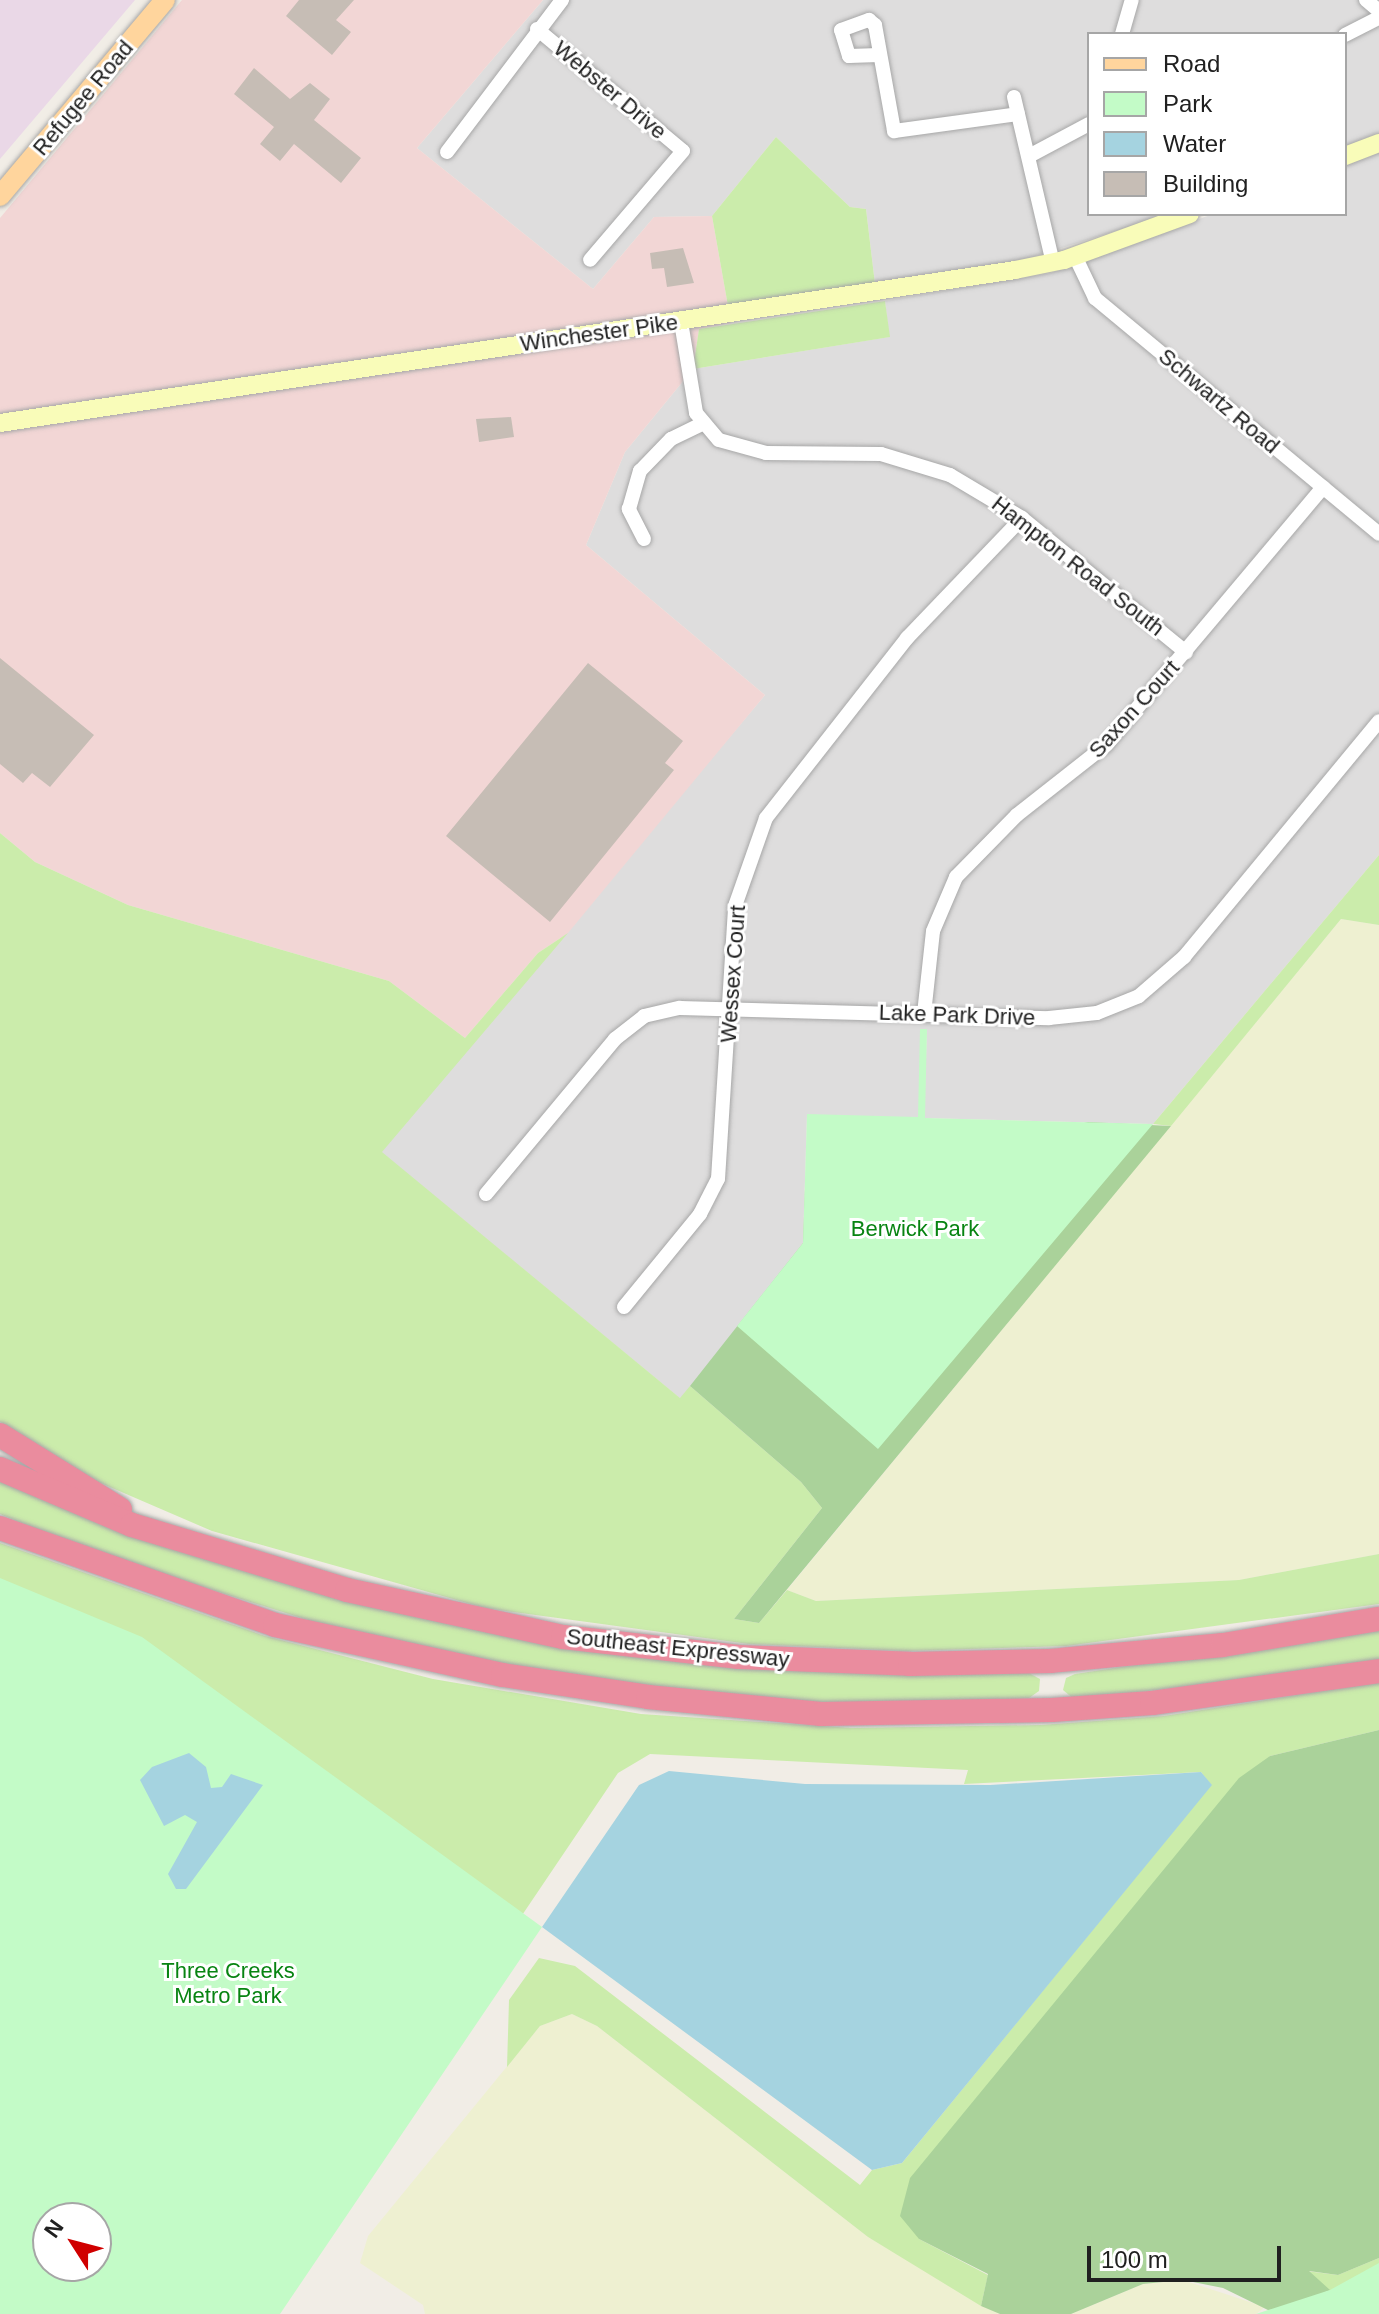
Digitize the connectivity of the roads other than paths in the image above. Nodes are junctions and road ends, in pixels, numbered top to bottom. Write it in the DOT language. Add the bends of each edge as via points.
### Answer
graph roads {
  1 [pos="165,0"];
  2 [pos="562,0"];
  3 [pos="1132,0"];
  4 [pos="1366,0"];
  5 [pos="1379,11"];
  6 [pos="1379,18"];
  7 [pos="537,29"];
  8 [pos="1123,32"];
  9 [pos="1347,34"];
  10 [pos="879,55"];
  11 [pos="1014,97"];
  12 [pos="1018,114"];
  13 [pos="1087,125"];
  14 [pos="1379,143"];
  15 [pos="447,152"];
  16 [pos="1347,155"];
  17 [pos="1029,156"];
  18 [pos="0,196"];
  19 [pos="1185,216"];
  20 [pos="1075,256"];
  21 [pos="590,260"];
  22 [pos="1053,263"];
  23 [pos="681,322"];
  24 [pos="0,423"];
  25 [pos="702,424"];
  26 [pos="1323,487"];
  27 [pos="1022,518"];
  28 [pos="1379,534"];
  29 [pos="644,539"];
  30 [pos="1186,652"];
  31 [pos="1379,721"];
  32 [pos="729,1008"];
  33 [pos="924,1014"];
  34 [pos="486,1194"];
  35 [pos="624,1307"];
  36 [pos="0,1435"];
  37 [pos="0,1469"];
  38 [pos="0,1528"];
  39 [pos="163,1535"];
  40 [pos="1379,1619"];
  41 [pos="1379,1671"];
  1 -- 18 [label="main road, Refugee Road"];
  2 -- 7 [label="street, Webster Drive"];
  3 -- 8 [label="street"];
  4 -- 5 [label="street"];
  6 -- 9 [label="street"];
  7 -- 15 [label="street, Webster Drive" via="517,51 509,78"];
  7 -- 21 [label="street, Webster Drive" via="683,151"];
  10 -- 12 [label="street" via="894,131"];
  11 -- 12 [label="street"];
  12 -- 17 [label="street"];
  13 -- 17 [label="street"];
  14 -- 16 [label="main road"];
  17 -- 22 [label="street"];
  19 -- 20 [label="main road, Winchester Pike"];
  20 -- 22 [label="main road, Winchester Pike"];
  20 -- 26 [label="street, Schwartz Road" via="1095,298"];
  22 -- 23 [label="main road, Winchester Pike"];
  23 -- 24 [label="main road, Winchester Pike"];
  23 -- 25 [label="street"];
  25 -- 27 [label="street, Hampton Road South" via="746,450 881,454 950,475"];
  25 -- 29 [label="street" via="671,439 640,471 629,509"];
  26 -- 28 [label="street, Schwartz Road"];
  26 -- 30 [label="street, Saxon Court"];
  27 -- 30 [label="street, Hampton Road South"];
  27 -- 32 [label="street, Wessex Court" via="907,638 766,818 735,906"];
  30 -- 33 [label="street, Saxon Court" via="1106,745 1017,815 956,877 933,931"];
  31 -- 33 [label="street, Lake Park Drive" via="1184,957 1139,996 1097,1013 1049,1018"];
  32 -- 33 [label="street, Lake Park Drive"];
  32 -- 34 [label="street, Lake Park Drive" via="680,1008 644,1016 615,1039"];
  32 -- 35 [label="street, Wessex Court" via="718,1179 700,1214"];
  36 -- 39 [label="highway"];
  37 -- 39 [label="highway, Southeast Expressway"];
  38 -- 41 [label="highway" via="275,1625 503,1675 648,1697 821,1714 1052,1710 1152,1703"];
  39 -- 40 [label="highway, Southeast Expressway" via="449,1614 563,1637 739,1657 910,1664 1050,1661 1223,1645"];
}
